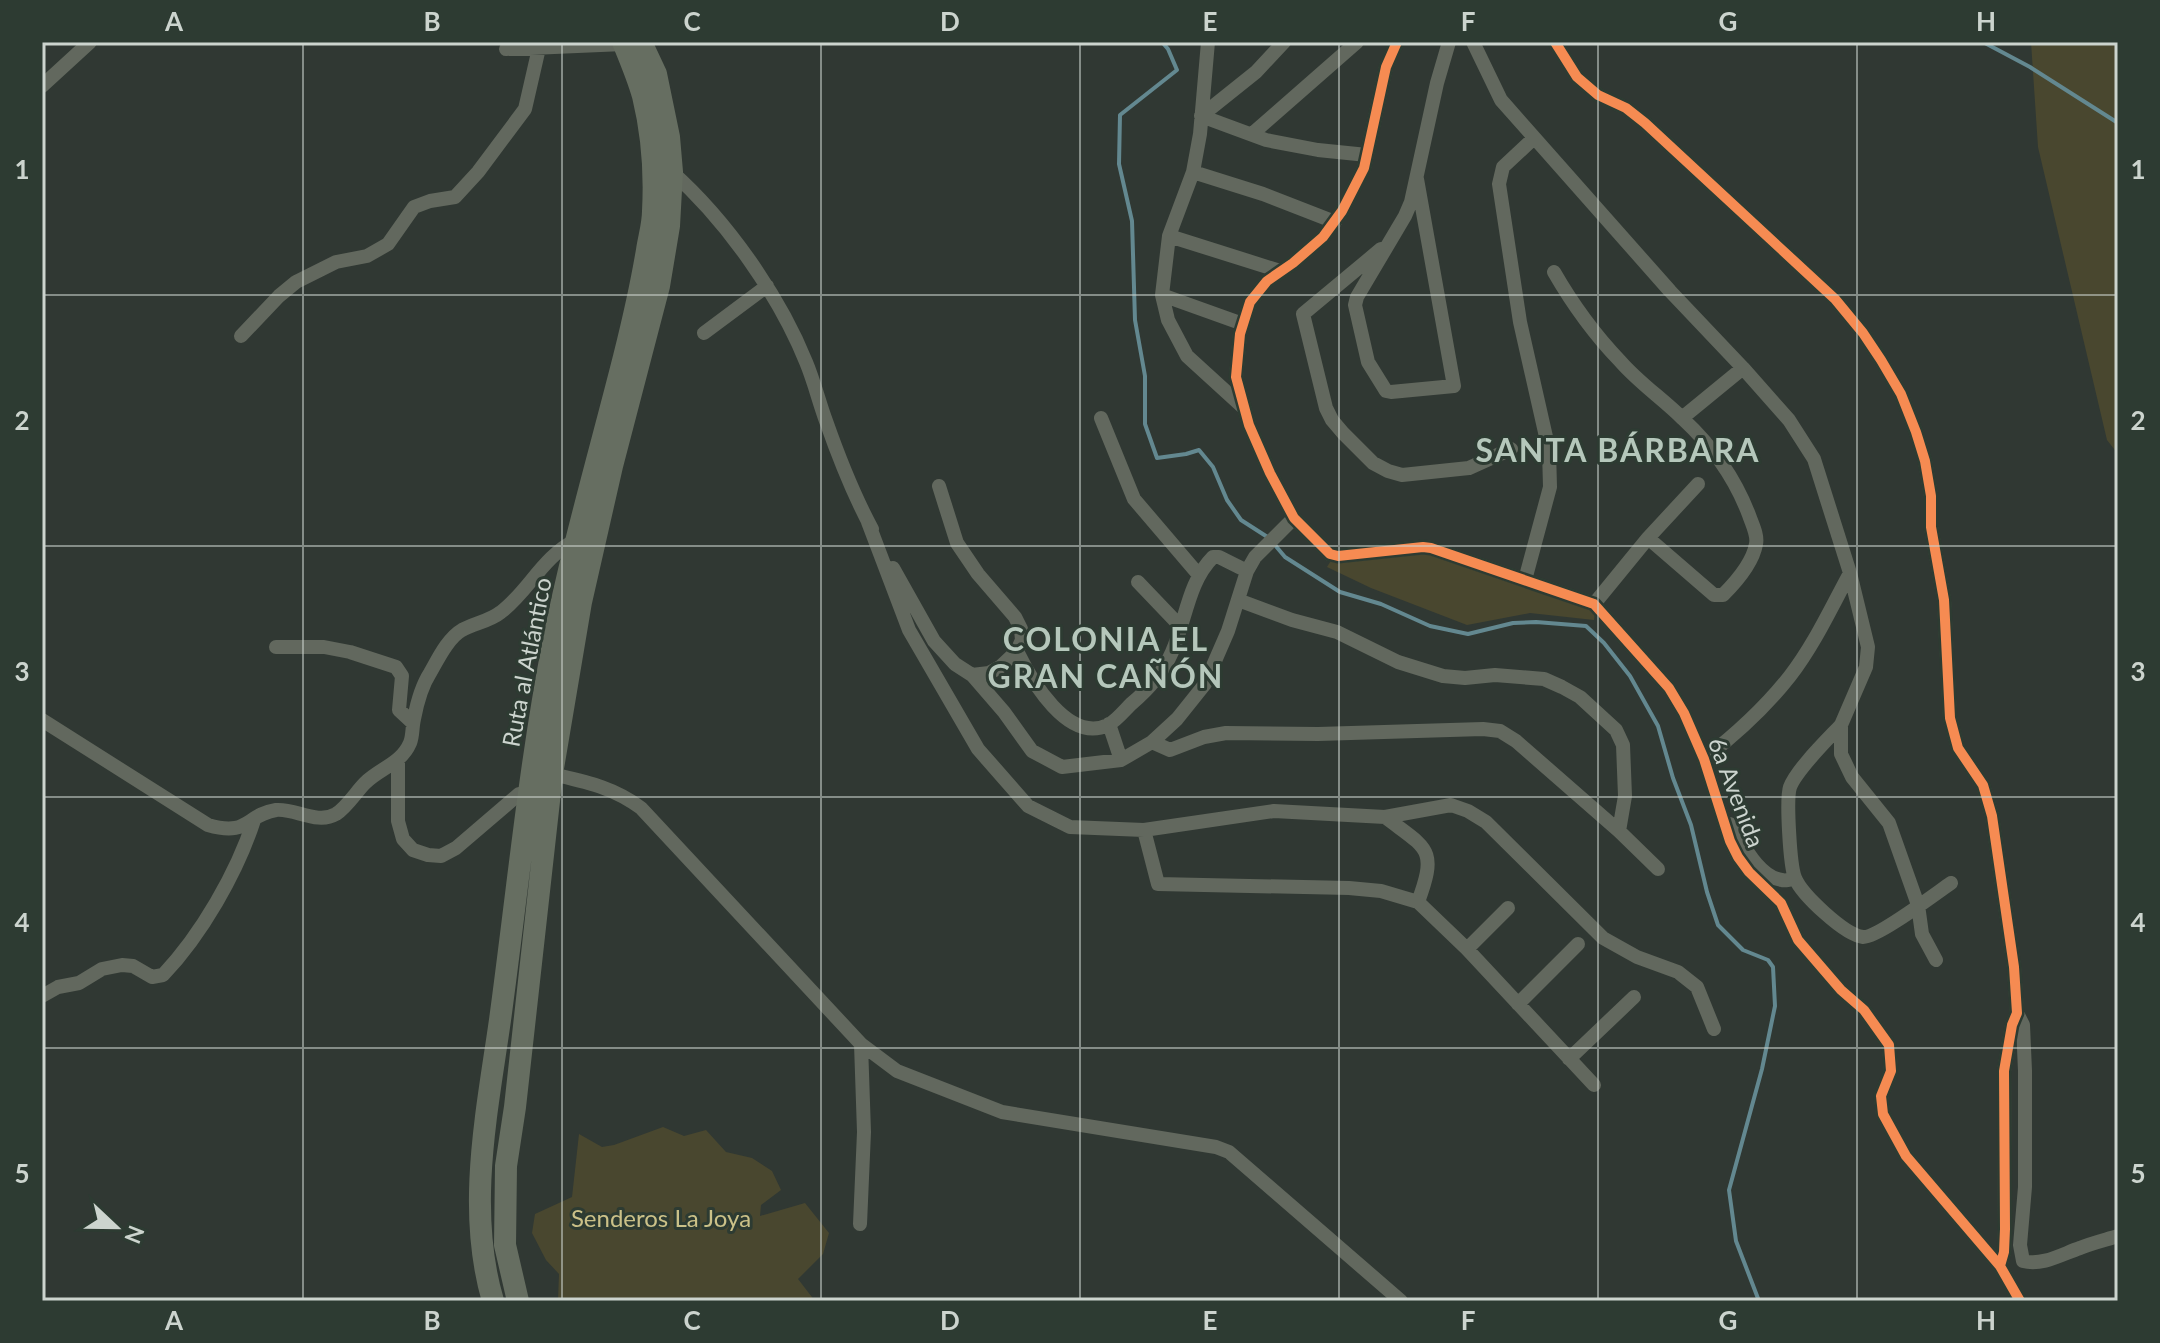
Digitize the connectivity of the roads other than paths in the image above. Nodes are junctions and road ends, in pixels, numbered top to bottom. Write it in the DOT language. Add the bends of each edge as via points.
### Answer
graph roads {
  1 [pos="90,42"];
  2 [pos="1208,42"];
  3 [pos="1284,42"];
  4 [pos="1357,42"];
  5 [pos="1397,42"];
  6 [pos="1449,42"];
  7 [pos="1473,42"];
  8 [pos="1555,42"];
  9 [pos="629,43"];
  10 [pos="539,48"];
  11 [pos="506,49"];
  12 [pos="42,86"];
  13 [pos="1201,116"];
  14 [pos="1252,134"];
  15 [pos="1534,138"];
  16 [pos="1367,155"];
  17 [pos="672,172"];
  18 [pos="1193,172"];
  19 [pos="1417,179"];
  20 [pos="1335,222"];
  21 [pos="1169,236"];
  22 [pos="1390,241"];
  23 [pos="1280,271"];
  24 [pos="1554,272"];
  25 [pos="767,286"];
  26 [pos="1162,295"];
  27 [pos="1243,324"];
  28 [pos="704,333"];
  29 [pos="241,336"];
  30 [pos="1743,368"];
  31 [pos="1244,408"];
  32 [pos="1101,418"];
  33 [pos="1682,418"];
  34 [pos="1511,449"];
  35 [pos="1698,484"];
  36 [pos="939,486"];
  37 [pos="868,522"];
  38 [pos="1291,522"];
  39 [pos="1648,538"];
  40 [pos="576,540"];
  41 [pos="1247,571"];
  42 [pos="1850,573"];
  43 [pos="1198,574"];
  44 [pos="1525,580"];
  45 [pos="1138,582"];
  46 [pos="1238,600"];
  47 [pos="1594,604"];
  48 [pos="1181,627"];
  49 [pos="276,647"];
  50 [pos="1017,651"];
  51 [pos="972,675"];
  52 [pos="42,720"];
  53 [pos="413,723"];
  54 [pos="1109,724"];
  55 [pos="1841,725"];
  56 [pos="1152,742"];
  57 [pos="1704,759"];
  58 [pos="1121,760"];
  59 [pos="398,761"];
  60 [pos="552,774"];
  61 [pos="529,792"];
  62 [pos="1721,810"];
  63 [pos="1385,817"];
  64 [pos="254,820"];
  65 [pos="1144,830"];
  66 [pos="1619,831"];
  67 [pos="1658,869"];
  68 [pos="1795,878"];
  69 [pos="1951,883"];
  70 [pos="1418,902"];
  71 [pos="1918,905"];
  72 [pos="1508,908"];
  73 [pos="1578,944"];
  74 [pos="1467,949"];
  75 [pos="1936,960"];
  76 [pos="42,996"];
  77 [pos="1634,997"];
  78 [pos="1518,1004"];
  79 [pos="2017,1013"];
  80 [pos="1714,1029"];
  81 [pos="861,1044"];
  82 [pos="1569,1059"];
  83 [pos="1594,1085"];
  84 [pos="860,1224"];
  85 [pos="2118,1236"];
  86 [pos="2020,1245"];
  87 [pos="2002,1259"];
  88 [pos="1382,1283"];
  89 [pos="493,1301"];
  90 [pos="518,1301"];
  91 [pos="1386,1301"];
  92 [pos="1401,1301"];
  93 [pos="2020,1301"];
  1 -- 12 [label="street"];
  2 -- 13 [label="street"];
  3 -- 13 [label="street"];
  4 -- 14 [label="street"];
  5 -- 16 [label="street, 6a Avenida" via="1386,67"];
  6 -- 19 [label="street"];
  7 -- 15 [label="street" via="1501,100"];
  8 -- 79 [label="street" via="1577,77 1645,123 1835,299 1901,394 1925,461 1931,496 1944,600 1950,718 1958,748 1983,785 1992,816"];
  9 -- 10 [label="street"];
  9 -- 17 [label="highway, Ruta al Atlántico" via="656,74"];
  9 -- 40 [label="highway, Ruta al Atlántico" via="651,143 653,213 644,273"];
  10 -- 11 [label="street"];
  10 -- 29 [label="street" via="525,109 455,197 414,207 388,244 367,256 336,262 296,282"];
  13 -- 14 [label="street"];
  13 -- 18 [label="street"];
  14 -- 16 [label="street"];
  15 -- 30 [label="street"];
  15 -- 44 [label="street" via="1503,167 1499,184 1520,322 1549,450 1550,487"];
  16 -- 20 [label="street, 6a Avenida"];
  17 -- 25 [label="street" via="695,192"];
  17 -- 60 [label="highway, Ruta al Atlántico" via="659,286 581,602"];
  18 -- 20 [label="street"];
  18 -- 21 [label="street"];
  19 -- 22 [label="street"];
  19 -- 22 [label="street" via="1454,386 1386,391 1368,362 1355,305"];
  20 -- 23 [label="street, 6a Avenida"];
  21 -- 23 [label="street"];
  21 -- 26 [label="street"];
  22 -- 34 [label="street" via="1303,314 1332,420 1373,463 1402,475 1469,468"];
  23 -- 27 [label="street, 6a Avenida" via="1250,302"];
  24 -- 33 [label="street" via="1597,336"];
  25 -- 28 [label="street"];
  25 -- 37 [label="street" via="806,363"];
  26 -- 27 [label="street"];
  26 -- 31 [label="street" via="1187,356"];
  27 -- 31 [label="street, 6a Avenida" via="1236,377"];
  30 -- 33 [label="street"];
  30 -- 42 [label="street" via="1789,420 1814,459"];
  31 -- 38 [label="street, 6a Avenida"];
  32 -- 43 [label="street" via="1134,499"];
  33 -- 39 [label="street" via="1724,466 1757,542 1731,587 1714,595"];
  35 -- 39 [label="street"];
  36 -- 50 [label="street" via="957,543 1021,629"];
  37 -- 51 [label="street" via="934,641"];
  37 -- 65 [label="street" via="909,630 930,668 978,749 1028,806 1070,827"];
  38 -- 41 [label="street"];
  38 -- 44 [label="street, 6a Avenida" via="1338,556 1423,547"];
  39 -- 47 [label="street"];
  40 -- 53 [label="street" via="500,613 455,635 424,684"];
  40 -- 61 [label="highway, Ruta al Atlántico"];
  41 -- 43 [label="street" via="1213,557"];
  41 -- 46 [label="street"];
  42 -- 55 [label="street" via="1868,647 1866,667"];
  42 -- 57 [label="street" via="1790,676"];
  43 -- 48 [label="street"];
  44 -- 47 [label="street, 6a Avenida"];
  45 -- 48 [label="street"];
  46 -- 56 [label="street" via="1205,684"];
  46 -- 66 [label="street" via="1337,632 1398,662 1443,676 1544,679 1580,697 1616,730 1623,745 1625,796"];
  47 -- 57 [label="street, 6a Avenida" via="1669,688"];
  48 -- 54 [label="street" via="1153,685"];
  49 -- 53 [label="street" via="324,647 396,667 402,676 399,710"];
  50 -- 51 [label="street" via="989,673"];
  50 -- 54 [label="street" via="1049,703 1077,725 1090,729"];
  51 -- 58 [label="street" via="1032,751 1062,767"];
  52 -- 64 [label="street" via="208,825 232,830"];
  53 -- 59 [label="street" via="412,739"];
  54 -- 58 [label="street"];
  55 -- 68 [label="street" via="1791,786"];
  55 -- 71 [label="street" via="1841,754 1852,777 1889,823"];
  56 -- 58 [label="street"];
  56 -- 66 [label="street" via="1170,750 1226,733 1500,731"];
  57 -- 62 [label="street, 6a Avenida"];
  59 -- 61 [label="street" via="403,839 428,855 441,856 456,848 519,794"];
  59 -- 64 [label="street" via="377,772 336,814 278,810"];
  60 -- 81 [label="street" via="605,787 641,808"];
  60 -- 90 [label="highway, Ruta al Atlántico" via="506,1166 505,1245"];
  61 -- 89 [label="highway, Ruta al Atlántico" via="481,1156 481,1228"];
  62 -- 68 [label="street" via="1760,868 1783,881"];
  62 -- 87 [label="street, 6a Avenida" via="1738,857 1781,903 1798,940 1864,1010 1889,1045 1891,1071 1881,1096 1883,1114 1906,1156"];
  63 -- 65 [label="street" via="1274,811"];
  63 -- 70 [label="street" via="1422,846 1428,858"];
  63 -- 80 [label="street" via="1451,805 1477,816 1603,938 1678,972 1697,987"];
  64 -- 76 [label="street" via="208,917 163,975 152,977 122,965"];
  65 -- 70 [label="street" via="1158,884 1349,888"];
  66 -- 67 [label="street"];
  68 -- 71 [label="street" via="1822,911 1865,937 1880,933"];
  69 -- 71 [label="street"];
  70 -- 74 [label="street"];
  71 -- 75 [label="street" via="1922,934"];
  72 -- 74 [label="street"];
  73 -- 78 [label="street"];
  74 -- 78 [label="street"];
  77 -- 82 [label="street"];
  78 -- 82 [label="street"];
  79 -- 86 [label="street" via="2023,1025 2025,1085"];
  79 -- 87 [label="street" via="2004,1071"];
  81 -- 84 [label="street"];
  81 -- 88 [label="street" via="897,1071 1002,1112 1229,1152"];
  82 -- 83 [label="street"];
  85 -- 86 [label="street" via="2033,1264 2023,1261"];
  86 -- 87 [label="street"];
  87 -- 93 [label="street, 6a Avenida"];
  88 -- 91 [label="street"];
  88 -- 92 [label="street"];
}
